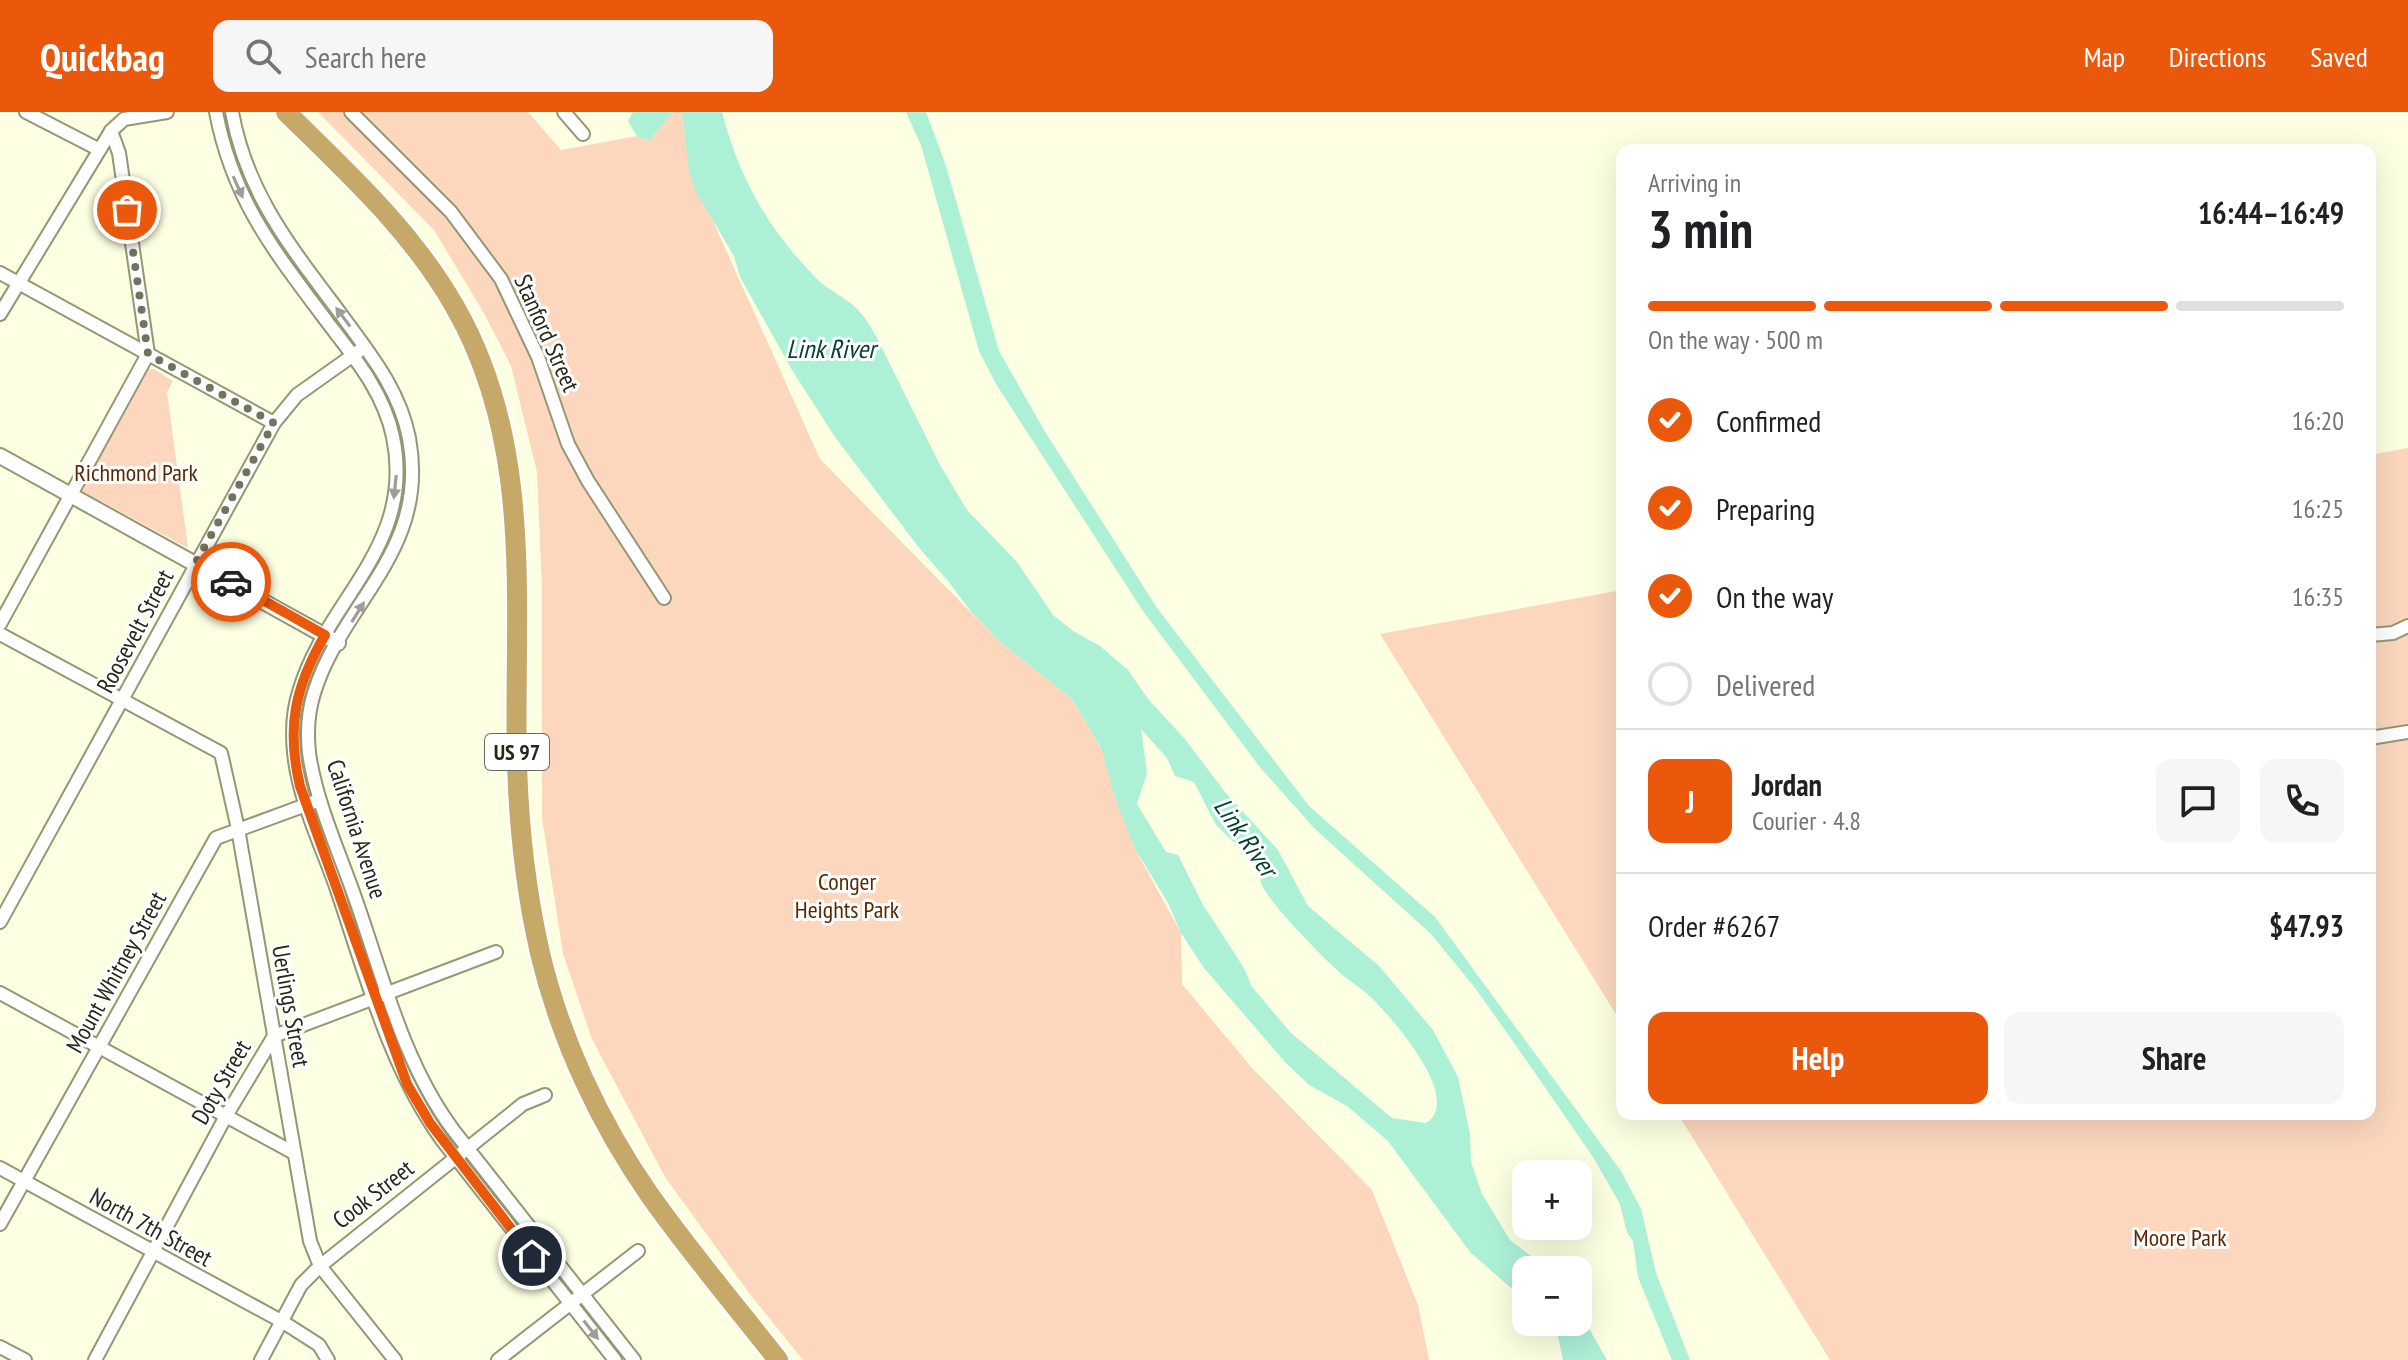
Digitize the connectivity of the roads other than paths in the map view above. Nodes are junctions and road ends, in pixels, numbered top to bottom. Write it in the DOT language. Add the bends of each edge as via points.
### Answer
graph roads {
  1 [pos="26,112"];
  2 [pos="167,112"];
  3 [pos="216,112"];
  4 [pos="232,112"];
  5 [pos="286,112"];
  6 [pos="351,112"];
  7 [pos="564,112"];
  8 [pos="111,131"];
  9 [pos="583,134"];
  10 [pos="98,149"];
  11 [pos="0,273"];
  12 [pos="18,283"];
  13 [pos="0,314"];
  14 [pos="365,346"];
  15 [pos="148,354"];
  16 [pos="353,356"];
  17 [pos="274,423"];
  18 [pos="0,456"];
  19 [pos="71,494"];
  20 [pos="196,562"];
  21 [pos="664,598"];
  22 [pos="0,624"];
  23 [pos="2408,626"];
  24 [pos="0,634"];
  25 [pos="2376,634"];
  26 [pos="332,639"];
  27 [pos="124,699"];
  28 [pos="2408,732"];
  29 [pos="2376,737"];
  30 [pos="321,799"];
  31 [pos="307,805"];
  32 [pos="238,829"];
  33 [pos="0,922"];
  34 [pos="496,952"];
  35 [pos="389,992"];
  36 [pos="0,993"];
  37 [pos="375,998"];
  38 [pos="274,1036"];
  39 [pos="100,1047"];
  40 [pos="545,1095"];
  41 [pos="226,1116"];
  42 [pos="468,1149"];
  43 [pos="294,1153"];
  44 [pos="456,1158"];
  45 [pos="0,1168"];
  46 [pos="23,1182"];
  47 [pos="0,1224"];
  48 [pos="638,1251"];
  49 [pos="152,1253"];
  50 [pos="320,1266"];
  51 [pos="583,1295"];
  52 [pos="571,1304"];
  53 [pos="283,1322"];
  54 [pos="0,1347"];
  55 [pos="25,1360"];
  56 [pos="95,1360"];
  57 [pos="261,1360"];
  58 [pos="328,1360"];
  59 [pos="395,1360"];
  60 [pos="498,1360"];
  61 [pos="615,1360"];
  62 [pos="634,1360"];
  63 [pos="778,1360"];
  1 -- 10 [label="street"];
  2 -- 8 [label="street" via="124,119"];
  3 -- 16 [label="street, California Avenue, one-way" via="230,169 247,208"];
  14 -- 4 [label="street, California Avenue, one-way" via="261,201 244,163"];
  5 -- 63 [label="highway, US 97" via="393,222 441,283 470,334 499,416 511,474 523,846 538,943 563,1028 604,1119 649,1195"];
  6 -- 21 [label="street, Stanford Street" via="451,212 501,279 538,357 568,444"];
  7 -- 9 [label="street"];
  8 -- 10 [label="street"];
  8 -- 15 [label="street" via="119,153"];
  10 -- 12 [label="street"];
  11 -- 12 [label="street"];
  12 -- 13 [label="street"];
  12 -- 15 [label="street"];
  14 -- 16 [label="street, Roosevelt Street"];
  26 -- 14 [label="street, California Avenue, one-way" via="393,552 411,486 402,413"];
  15 -- 17 [label="street"];
  15 -- 19 [label="street"];
  16 -- 17 [label="street, Roosevelt Street" via="297,395"];
  16 -- 26 [label="street, California Avenue, one-way" via="385,411 396,456 396,485 380,546"];
  17 -- 20 [label="street, Roosevelt Street"];
  18 -- 19 [label="street"];
  19 -- 20 [label="street"];
  19 -- 22 [label="street"];
  20 -- 26 [label="street"];
  20 -- 27 [label="street, Roosevelt Street"];
  23 -- 25 [label="street"];
  24 -- 27 [label="street"];
  26 -- 30 [label="street, California Avenue" via="309,715 309,750"];
  26 -- 31 [label="street, California Avenue" via="305,672 294,713 294,752"];
  27 -- 32 [label="street, Uerlings Street" via="221,753"];
  27 -- 33 [label="street, Roosevelt Street"];
  28 -- 29 [label="street"];
  30 -- 31 [label="street, Mount Whitney Street"];
  30 -- 35 [label="street, California Avenue"];
  31 -- 32 [label="street, Mount Whitney Street"];
  31 -- 37 [label="street, California Avenue"];
  32 -- 38 [label="street, Uerlings Street"];
  32 -- 39 [label="street, Mount Whitney Street" via="216,838"];
  34 -- 35 [label="street, Doty Street"];
  35 -- 37 [label="street, Doty Street"];
  35 -- 42 [label="street, California Avenue" via="421,1078"];
  36 -- 39 [label="street"];
  37 -- 38 [label="street, Doty Street"];
  37 -- 44 [label="street, California Avenue" via="407,1084"];
  38 -- 41 [label="street, Doty Street"];
  38 -- 43 [label="street, Uerlings Street"];
  39 -- 41 [label="street"];
  39 -- 46 [label="street, Mount Whitney Street"];
  40 -- 42 [label="street, Cook Street" via="523,1104"];
  41 -- 43 [label="street"];
  41 -- 49 [label="street, Doty Street"];
  42 -- 44 [label="street, Cook Street"];
  42 -- 51 [label="street, California Avenue"];
  43 -- 50 [label="street, Uerlings Street" via="310,1241"];
  44 -- 50 [label="street, Cook Street"];
  44 -- 52 [label="street, California Avenue"];
  45 -- 46 [label="street, North 7th Street"];
  46 -- 47 [label="street, Mount Whitney Street"];
  46 -- 49 [label="street, North 7th Street"];
  48 -- 51 [label="street"];
  49 -- 53 [label="street, North 7th Street"];
  49 -- 56 [label="street, Doty Street"];
  50 -- 53 [label="street, Cook Street" via="301,1285"];
  50 -- 59 [label="street"];
  51 -- 52 [label="street"];
  51 -- 62 [label="street, California Avenue"];
  52 -- 60 [label="street"];
  52 -- 61 [label="street, California Avenue, one-way"];
  53 -- 57 [label="street, Cook Street"];
  53 -- 58 [label="street" via="319,1345"];
  54 -- 55 [label="street"];
}
